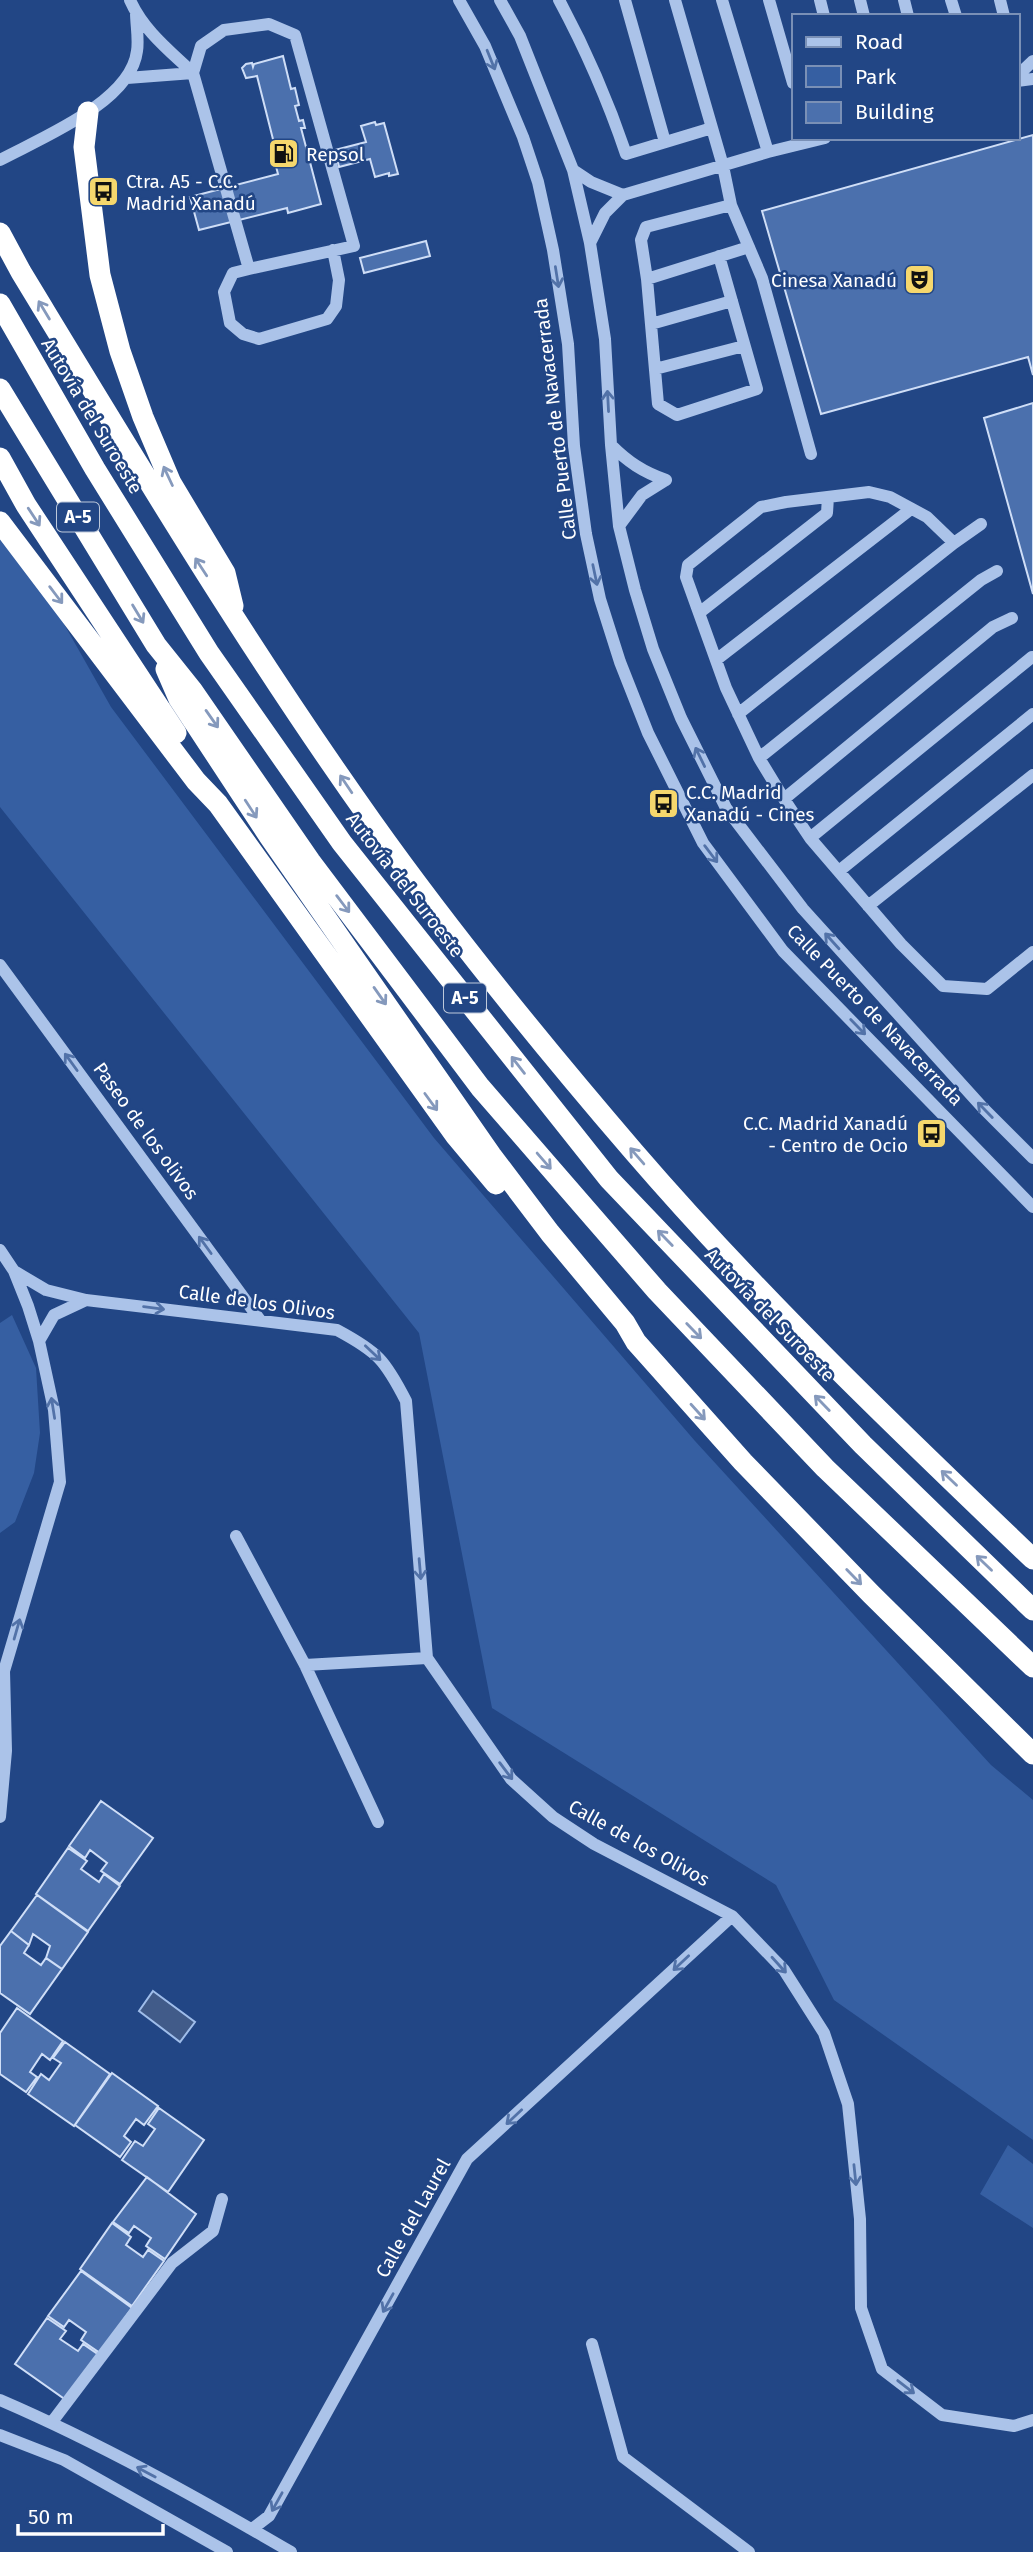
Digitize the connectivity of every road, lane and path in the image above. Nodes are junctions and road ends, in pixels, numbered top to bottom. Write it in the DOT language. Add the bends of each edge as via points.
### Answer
graph roads {
  1 [pos="458,0"];
  2 [pos="500,0"];
  3 [pos="559,0"];
  4 [pos="625,0"];
  5 [pos="675,0"];
  6 [pos="722,0"];
  7 [pos="769,0"];
  8 [pos="133,6"];
  9 [pos="1033,61"];
  10 [pos="1019,72"];
  11 [pos="193,73"];
  12 [pos="127,78"];
  13 [pos="792,80"];
  14 [pos="88,112"];
  15 [pos="712,128"];
  16 [pos="809,140"];
  17 [pos="665,142"];
  18 [pos="768,152"];
  19 [pos="0,160"];
  20 [pos="723,166"];
  21 [pos="573,170"];
  22 [pos="623,195"];
  23 [pos="731,205"];
  24 [pos="0,233"];
  25 [pos="590,243"];
  26 [pos="749,247"];
  27 [pos="333,250"];
  28 [pos="719,256"];
  29 [pos="249,269"];
  30 [pos="647,279"];
  31 [pos="732,301"];
  32 [pos="0,304"];
  33 [pos="651,324"];
  34 [pos="744,346"];
  35 [pos="655,369"];
  36 [pos="0,389"];
  37 [pos="611,445"];
  38 [pos="811,454"];
  39 [pos="0,458"];
  40 [pos="828,497"];
  41 [pos="911,509"];
  42 [pos="0,522"];
  43 [pos="981,524"];
  44 [pos="619,526"];
  45 [pos="954,543"];
  46 [pos="997,572"];
  47 [pos="699,613"];
  48 [pos="1012,618"];
  49 [pos="238,625"];
  50 [pos="156,645"];
  51 [pos="1032,657"];
  52 [pos="716,660"];
  53 [pos="738,714"];
  54 [pos="1033,714"];
  55 [pos="759,758"];
  56 [pos="1033,775"];
  57 [pos="784,799"];
  58 [pos="218,804"];
  59 [pos="810,838"];
  60 [pos="839,871"];
  61 [pos="868,906"];
  62 [pos="1033,952"];
  63 [pos="0,965"];
  64 [pos="1033,1158"];
  65 [pos="1033,1206"];
  66 [pos="0,1250"];
  67 [pos="14,1271"];
  68 [pos="86,1300"];
  69 [pos="260,1320"];
  70 [pos="39,1341"];
  71 [pos="636,1342"];
  72 [pos="236,1536"];
  73 [pos="1033,1559"];
  74 [pos="1033,1610"];
  75 [pos="427,1658"];
  76 [pos="305,1665"];
  77 [pos="1033,1667"];
  78 [pos="1033,1754"];
  79 [pos="0,1817"];
  80 [pos="378,1822"];
  81 [pos="732,1916"];
  82 [pos="222,2199"];
  83 [pos="592,2344"];
  84 [pos="0,2400"];
  85 [pos="1033,2420"];
  86 [pos="52,2422"];
  87 [pos="0,2435"];
  88 [pos="252,2529"];
  89 [pos="227,2552"];
  90 [pos="291,2552"];
  91 [pos="749,2552"];
  1 -- 65 [label="street, Calle Puerto de Navacerrada, one-way" via="485,46 538,182 568,344 574,446 586,534 600,599 648,733 703,843 783,951"];
  2 -- 21 [label="street, Calle Puerto de Navacerrada" via="520,36"];
  3 -- 17 [label="street" via="602,90 626,154"];
  4 -- 17 [label="street"];
  5 -- 15 [label="street"];
  6 -- 18 [label="street"];
  7 -- 13 [label="street"];
  8 -- 11 [label="street" via="160,43"];
  8 -- 12 [label="street" via="137,52"];
  9 -- 10 [label="street"];
  11 -- 12 [label="street"];
  11 -- 27 [label="street" via="201,46 224,30 269,24 295,35 354,246"];
  11 -- 29 [label="street"];
  12 -- 14 [label="street"];
  14 -- 19 [label="street"];
  49 -- 14 [label="highway, one-way" via="225,573 171,483 120,351 100,275 84,147"];
  15 -- 17 [label="street"];
  15 -- 20 [label="street"];
  16 -- 18 [label="street"];
  18 -- 20 [label="street"];
  20 -- 22 [label="street"];
  20 -- 23 [label="street"];
  21 -- 22 [label="street"];
  21 -- 25 [label="street, Calle Puerto de Navacerrada"];
  22 -- 25 [label="street" via="605,213"];
  23 -- 26 [label="street"];
  23 -- 30 [label="street" via="646,227 641,240"];
  49 -- 24 [label="highway, one-way"];
  37 -- 25 [label="street, Calle Puerto de Navacerrada, one-way" via="605,339"];
  26 -- 28 [label="street"];
  26 -- 38 [label="street" via="762,278"];
  27 -- 29 [label="street"];
  27 -- 29 [label="street" via="339,280 336,306 327,319 259,339 230,323 224,292 233,273"];
  28 -- 30 [label="street"];
  28 -- 31 [label="street"];
  30 -- 33 [label="street"];
  31 -- 33 [label="street"];
  31 -- 34 [label="street"];
  74 -- 32 [label="highway, Autovía del Suroeste / A-5, one-way" via="863,1445 609,1179 385,898 209,653"];
  33 -- 35 [label="street"];
  34 -- 35 [label="street"];
  34 -- 35 [label="street" via="757,389 677,415 659,404"];
  36 -- 50 [label="highway, A-5, one-way"];
  37 -- 44 [label="street, Calle Puerto de Navacerrada"];
  37 -- 44 [label="street" via="643,472 666,480 642,495"];
  39 -- 58 [label="highway, one-way" via="26,505 204,775"];
  40 -- 41 [label="street" via="869,492"];
  40 -- 47 [label="street" via="827,513"];
  40 -- 47 [label="street" via="761,507 688,565 686,577"];
  41 -- 45 [label="street" via="927,517"];
  41 -- 52 [label="street"];
  42 -- 58 [label="highway, one-way"];
  43 -- 45 [label="street"];
  64 -- 44 [label="street, Calle Puerto de Navacerrada, one-way" via="803,909 726,808 653,649"];
  45 -- 53 [label="street"];
  46 -- 55 [label="street" via="981,580"];
  47 -- 52 [label="street"];
  48 -- 57 [label="street" via="993,627"];
  73 -- 49 [label="highway, one-way" via="886,1418 635,1153 491,978 373,823"];
  50 -- 71 [label="highway, one-way" via="179,699 277,847 491,1155"];
  50 -- 77 [label="highway, A-5, one-way" via="310,861 489,1097 657,1291 797,1439"];
  51 -- 59 [label="street"];
  52 -- 53 [label="street"];
  53 -- 55 [label="street"];
  54 -- 60 [label="street"];
  55 -- 57 [label="street"];
  56 -- 61 [label="street"];
  57 -- 59 [label="street"];
  58 -- 71 [label="highway, one-way" via="455,1135 618,1329"];
  59 -- 60 [label="street"];
  60 -- 61 [label="street"];
  61 -- 62 [label="street" via="943,986 988,989"];
  69 -- 63 [label="street, Paseo de los olivos, one-way"];
  66 -- 67 [label="street"];
  67 -- 68 [label="street, Calle de los Olivos" via="46,1290"];
  67 -- 70 [label="street"];
  68 -- 69 [label="street, Calle de los Olivos, one-way"];
  68 -- 70 [label="street" via="54,1315"];
  69 -- 75 [label="street, Calle de los Olivos, one-way" via="337,1330 368,1346 390,1369 406,1401"];
  79 -- 70 [label="street, one-way" via="6,1751 4,1671 60,1482 54,1410"];
  71 -- 78 [label="highway, one-way" via="779,1500"];
  72 -- 76 [label="street"];
  75 -- 76 [label="street"];
  75 -- 81 [label="street, Calle de los Olivos, one-way" via="511,1779 553,1817 594,1844"];
  76 -- 80 [label="street"];
  81 -- 85 [label="street, Calle de los Olivos, one-way" via="784,1970 824,2033 848,2104 860,2219 861,2308 882,2369 942,2416 1014,2426"];
  81 -- 88 [label="street, Calle del Laurel, one-way" via="467,2160 269,2516"];
  82 -- 86 [label="street" via="213,2231 172,2263"];
  83 -- 91 [label="street" via="623,2457"];
  84 -- 86 [label="street"];
  88 -- 86 [label="street, one-way"];
  87 -- 89 [label="street" via="64,2460"];
  88 -- 90 [label="street"];
}
